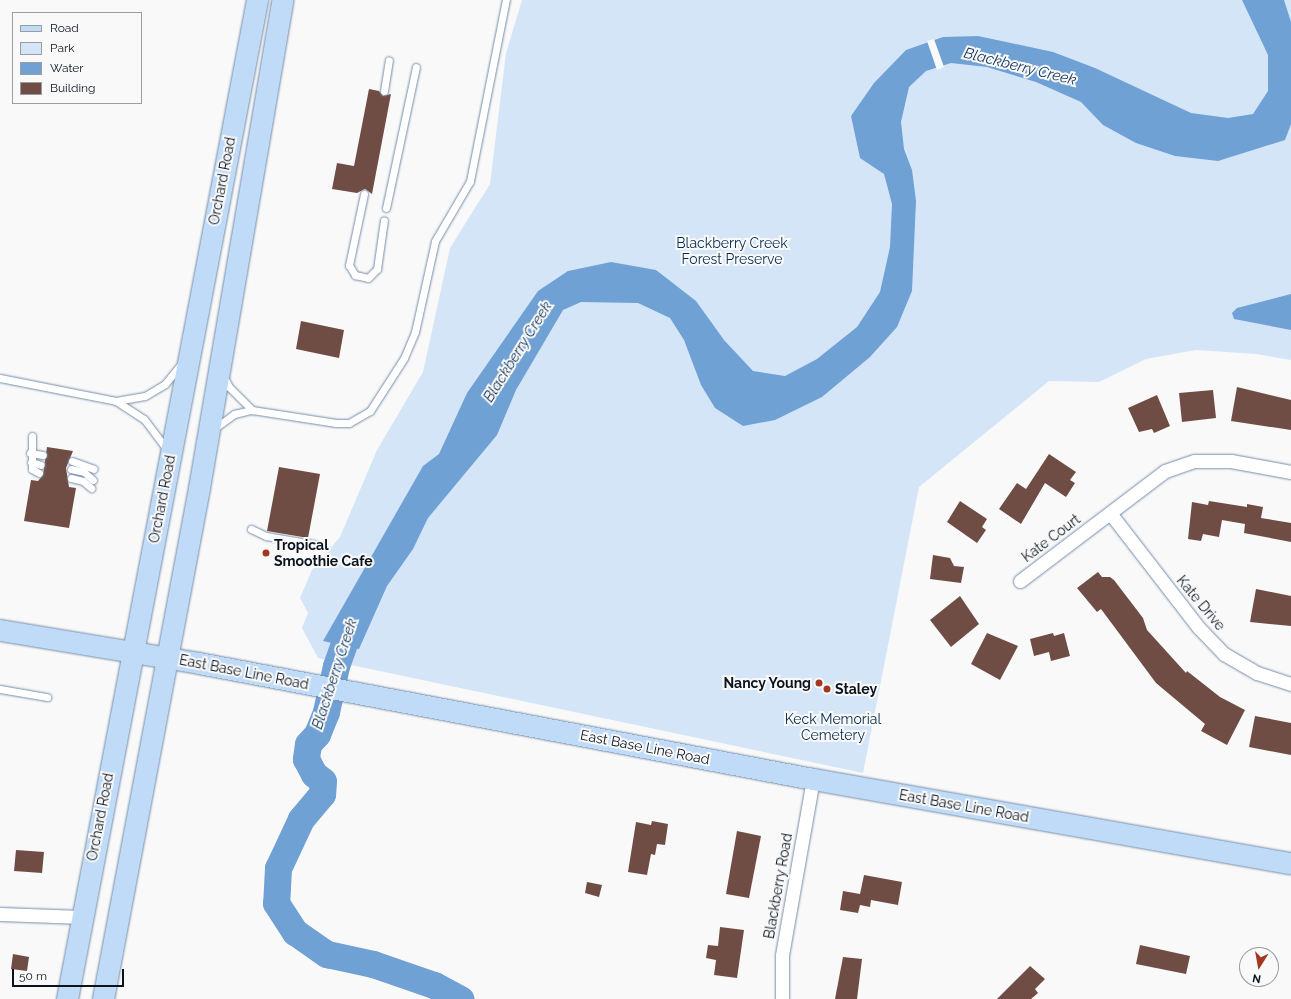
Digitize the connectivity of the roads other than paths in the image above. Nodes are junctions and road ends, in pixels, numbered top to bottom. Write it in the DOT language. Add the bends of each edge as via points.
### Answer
graph roads {
  1 [pos="257,0"];
  2 [pos="282,0"];
  3 [pos="506,0"];
  4 [pos="389,60"];
  5 [pos="416,67"];
  6 [pos="384,91"];
  7 [pos="364,194"];
  8 [pos="386,208"];
  9 [pos="384,220"];
  10 [pos="190,352"];
  11 [pos="221,360"];
  12 [pos="0,378"];
  13 [pos="116,401"];
  14 [pos="252,410"];
  15 [pos="208,435"];
  16 [pos="32,436"];
  17 [pos="30,453"];
  18 [pos="170,454"];
  19 [pos="43,455"];
  20 [pos="72,461"];
  21 [pos="31,462"];
  22 [pos="41,465"];
  23 [pos="71,469"];
  24 [pos="94,469"];
  25 [pos="1291,472"];
  26 [pos="39,473"];
  27 [pos="71,478"];
  28 [pos="93,480"];
  29 [pos="91,488"];
  30 [pos="1105,517"];
  31 [pos="251,529"];
  32 [pos="314,544"];
  33 [pos="1020,581"];
  34 [pos="0,630"];
  35 [pos="132,651"];
  36 [pos="168,657"];
  37 [pos="1291,684"];
  38 [pos="0,689"];
  39 [pos="47,697"];
  40 [pos="813,779"];
  41 [pos="1291,863"];
  42 [pos="0,914"];
  43 [pos="82,917"];
  44 [pos="67,999"];
  45 [pos="103,999"];
  46 [pos="782,999"];
  1 -- 10 [label="main road, Orchard Road"];
  2 -- 11 [label="main road, Orchard Road"];
  3 -- 14 [label="lane" via="470,181 435,241 415,332 404,358 370,411 349,423"];
  4 -- 6 [label="lane"];
  5 -- 8 [label="lane"];
  7 -- 9 [label="lane" via="349,265 355,275 368,278 377,269"];
  10 -- 13 [label="lane" via="165,384 145,396"];
  10 -- 18 [label="main road, Orchard Road"];
  11 -- 14 [label="lane" via="229,386"];
  11 -- 15 [label="main road, Orchard Road"];
  12 -- 13 [label="lane"];
  13 -- 18 [label="lane" via="144,419"];
  14 -- 15 [label="lane" via="234,414"];
  15 -- 36 [label="main road, Orchard Road"];
  16 -- 17 [label="lane"];
  17 -- 19 [label="lane"];
  17 -- 21 [label="lane"];
  18 -- 35 [label="main road, Orchard Road"];
  20 -- 24 [label="lane"];
  21 -- 22 [label="lane"];
  21 -- 26 [label="lane" via="32,469"];
  23 -- 28 [label="lane" via="84,472"];
  25 -- 30 [label="street, Kate Court" via="1231,461 1194,461 1165,471"];
  27 -- 29 [label="lane" via="83,481"];
  30 -- 33 [label="street, Kate Court"];
  30 -- 37 [label="street, Kate Drive" via="1224,654 1257,673"];
  31 -- 32 [label="lane" via="266,536"];
  34 -- 35 [label="main road, East Base Line Road"];
  35 -- 36 [label="main road, East Base Line Road"];
  35 -- 43 [label="main road, Orchard Road"];
  36 -- 40 [label="main road, East Base Line Road"];
  36 -- 45 [label="main road, Orchard Road"];
  38 -- 39 [label="lane"];
  40 -- 41 [label="main road, East Base Line Road"];
  40 -- 46 [label="street, Blackberry Road" via="782,956"];
  42 -- 43 [label="street"];
  43 -- 44 [label="main road, Orchard Road"];
}
